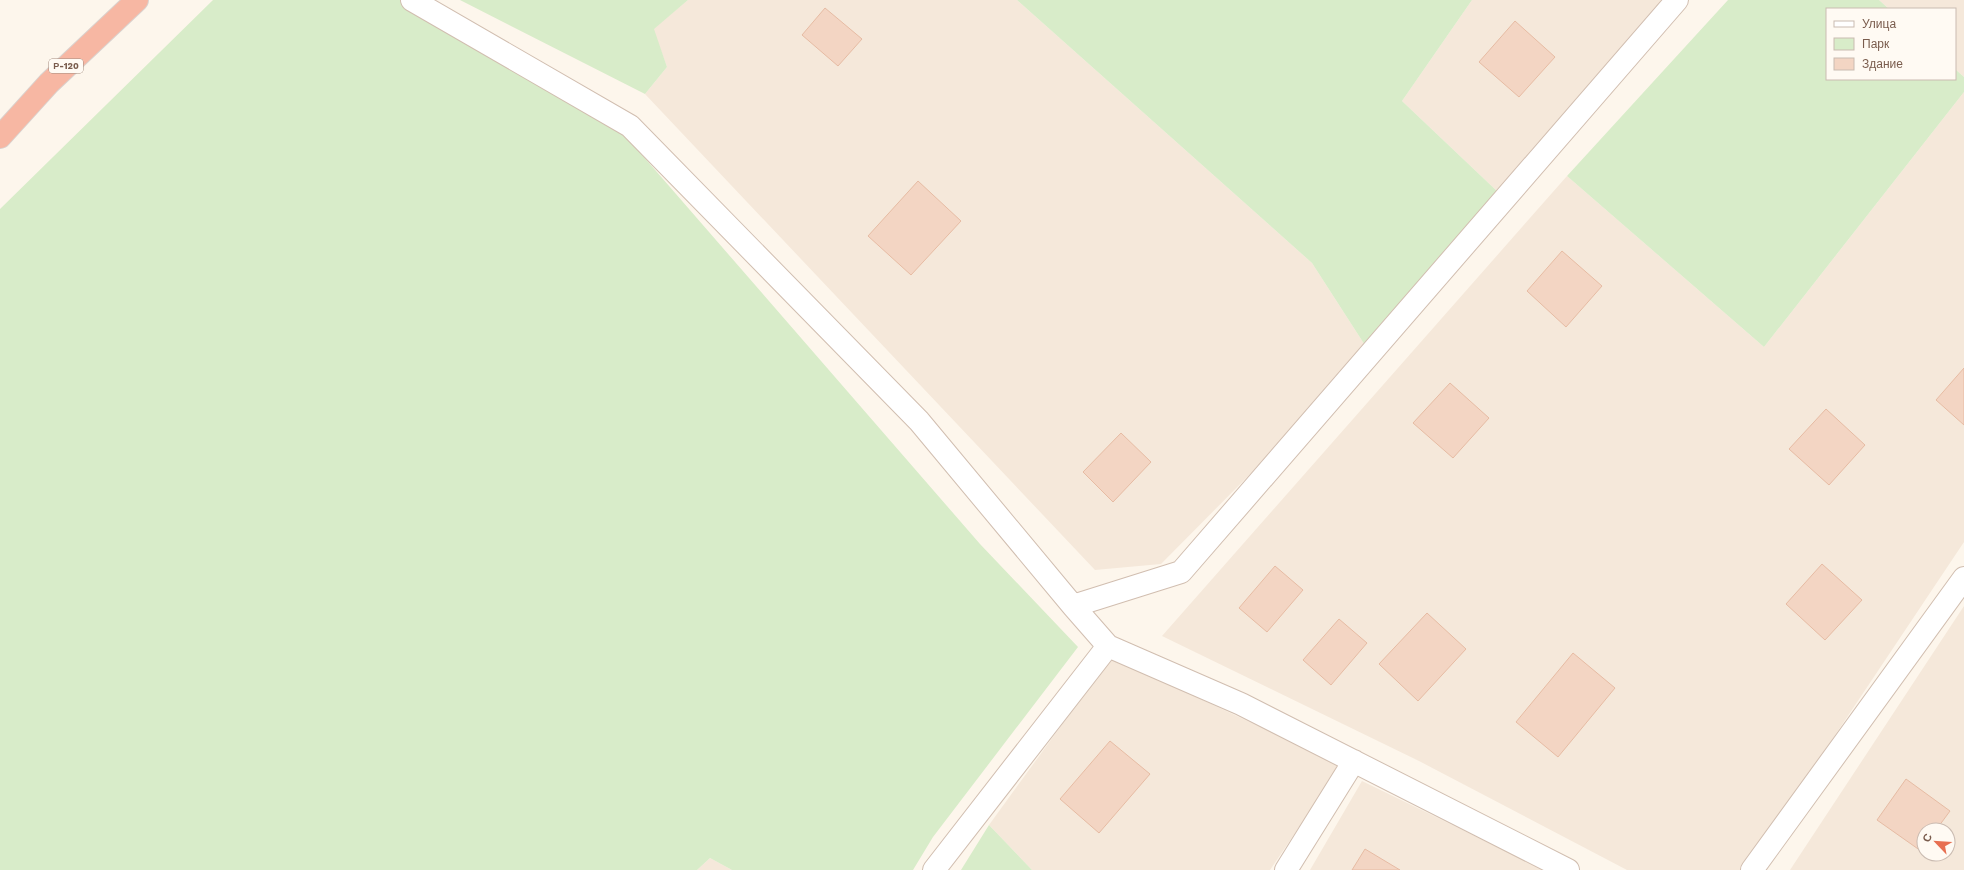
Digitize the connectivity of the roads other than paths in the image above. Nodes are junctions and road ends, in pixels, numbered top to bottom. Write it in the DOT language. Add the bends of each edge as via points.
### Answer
graph roads {
  1 [pos="137,0"];
  2 [pos="412,0"];
  3 [pos="1677,0"];
  4 [pos="0,137"];
  5 [pos="1964,578"];
  6 [pos="1073,606"];
  7 [pos="1108,646"];
  8 [pos="1354,761"];
  9 [pos="934,870"];
  10 [pos="1286,870"];
  11 [pos="1568,870"];
  12 [pos="1752,870"];
  1 -- 4 [label="highway, Р-120" via="49,82"];
  2 -- 6 [label="street" via="630,126 919,421"];
  3 -- 6 [label="street" via="1181,572"];
  5 -- 12 [label="street"];
  6 -- 7 [label="street"];
  7 -- 8 [label="street" via="1241,704"];
  7 -- 9 [label="street"];
  8 -- 10 [label="street"];
  8 -- 11 [label="street"];
}
